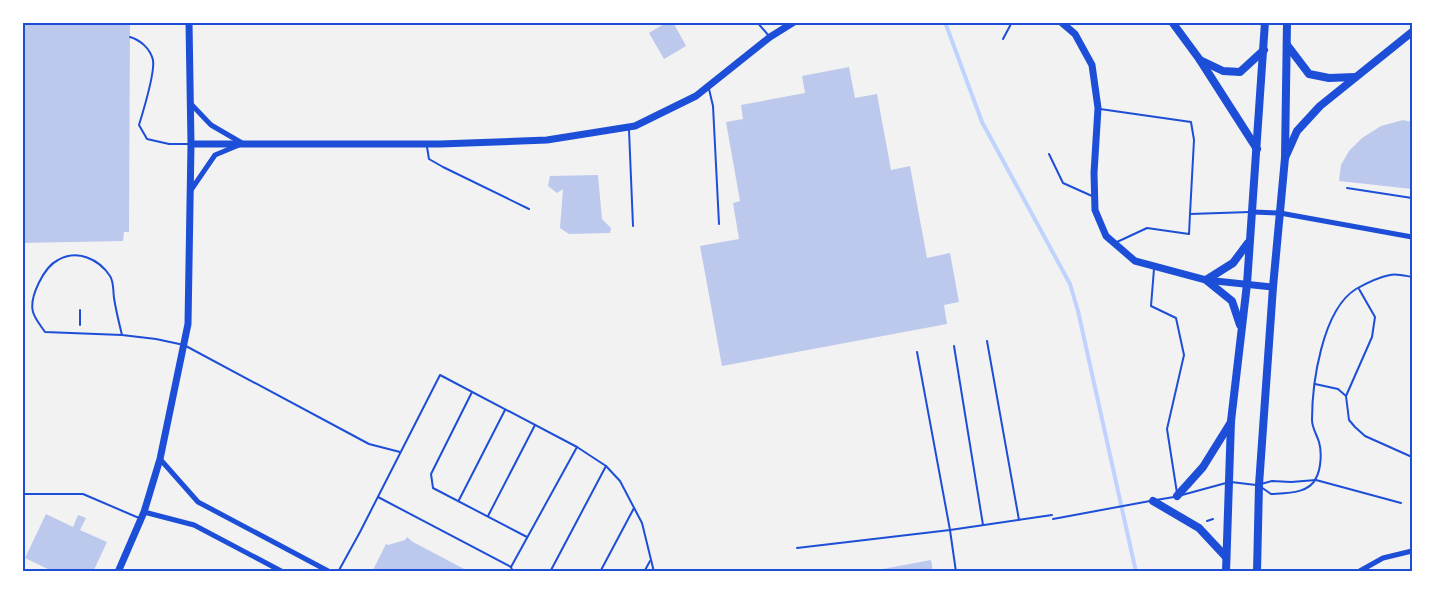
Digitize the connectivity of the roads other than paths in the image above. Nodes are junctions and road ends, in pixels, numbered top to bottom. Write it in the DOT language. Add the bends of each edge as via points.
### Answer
graph roads {
  1 [pos="189,22"];
  2 [pos="757,22"];
  3 [pos="794,22"];
  4 [pos="1012,22"];
  5 [pos="1061,22"];
  6 [pos="1172,22"];
  7 [pos="1265,22"];
  8 [pos="1287,22"];
  9 [pos="1413,32"];
  10 [pos="130,37"];
  11 [pos="770,37"];
  12 [pos="1003,39"];
  13 [pos="1287,45"];
  14 [pos="1263,50"];
  15 [pos="1200,60"];
  16 [pos="1355,77"];
  17 [pos="708,87"];
  18 [pos="190,104"];
  19 [pos="1098,109"];
  20 [pos="629,127"];
  21 [pos="191,144"];
  22 [pos="244,144"];
  23 [pos="427,144"];
  24 [pos="1257,149"];
  25 [pos="1049,154"];
  26 [pos="1285,158"];
  27 [pos="1347,188"];
  28 [pos="190,191"];
  29 [pos="1095,198"];
  30 [pos="1413,198"];
  31 [pos="529,209"];
  32 [pos="1252,212"];
  33 [pos="1280,213"];
  34 [pos="1190,214"];
  35 [pos="719,224"];
  36 [pos="633,226"];
  37 [pos="1413,237"];
  38 [pos="1249,241"];
  39 [pos="1115,244"];
  40 [pos="1155,267"];
  41 [pos="1413,277"];
  42 [pos="1206,280"];
  43 [pos="1247,284"];
  44 [pos="1273,287"];
  45 [pos="1359,288"];
  46 [pos="1242,329"];
  47 [pos="122,335"];
  48 [pos="987,341"];
  49 [pos="184,345"];
  50 [pos="954,346"];
  51 [pos="917,352"];
  52 [pos="1315,384"];
  53 [pos="472,392"];
  54 [pos="1346,396"];
  55 [pos="506,410"];
  56 [pos="1231,421"];
  57 [pos="535,425"];
  58 [pos="576,447"];
  59 [pos="400,452"];
  60 [pos="1413,457"];
  61 [pos="160,459"];
  62 [pos="606,465"];
  63 [pos="1316,480"];
  64 [pos="1228,482"];
  65 [pos="1259,485"];
  66 [pos="22,494"];
  67 [pos="1177,496"];
  68 [pos="378,497"];
  69 [pos="459,501"];
  70 [pos="1153,501"];
  71 [pos="1401,503"];
  72 [pos="634,507"];
  73 [pos="143,515"];
  74 [pos="488,516"];
  75 [pos="1019,520"];
  76 [pos="983,525"];
  77 [pos="950,531"];
  78 [pos="527,537"];
  79 [pos="797,548"];
  80 [pos="1413,551"];
  81 [pos="1226,557"];
  82 [pos="651,559"];
  83 [pos="511,567"];
  84 [pos="118,572"];
  85 [pos="283,572"];
  86 [pos="330,572"];
  87 [pos="338,572"];
  88 [pos="513,572"];
  89 [pos="550,572"];
  90 [pos="600,572"];
  91 [pos="644,572"];
  92 [pos="654,572"];
  93 [pos="956,572"];
  94 [pos="1226,572"];
  95 [pos="1257,572"];
  96 [pos="1358,572"];
  1 -- 18 [label="street"];
  2 -- 11 [label="lane"];
  3 -- 11 [label="street"];
  4 -- 12 [label="lane"];
  5 -- 19 [label="street" via="1075,34 1092,65"];
  6 -- 15 [label="main road"];
  7 -- 14 [label="main road"];
  8 -- 13 [label="main road"];
  9 -- 16 [label="main road"];
  10 -- 21 [label="lane" via="148,48 153,61 139,125 147,139"];
  11 -- 17 [label="street"];
  13 -- 16 [label="main road" via="1309,74"];
  13 -- 26 [label="main road"];
  14 -- 15 [label="main road" via="1240,72 1223,71"];
  14 -- 24 [label="main road"];
  15 -- 24 [label="main road"];
  16 -- 26 [label="main road" via="1297,131"];
  17 -- 20 [label="street"];
  17 -- 35 [label="lane" via="713,106"];
  18 -- 21 [label="street"];
  18 -- 22 [label="street" via="211,125"];
  19 -- 29 [label="street"];
  19 -- 34 [label="lane" via="1191,122 1194,140"];
  20 -- 23 [label="street" via="547,140"];
  20 -- 36 [label="lane"];
  21 -- 22 [label="street"];
  21 -- 28 [label="street"];
  22 -- 23 [label="street"];
  22 -- 28 [label="street" via="216,155"];
  23 -- 31 [label="lane" via="429,159"];
  24 -- 32 [label="main road"];
  25 -- 29 [label="lane" via="1063,183"];
  26 -- 33 [label="main road"];
  27 -- 30 [label="lane"];
  28 -- 49 [label="street" via="188,324"];
  29 -- 39 [label="street" via="1095,210 1106,236"];
  32 -- 33 [label="street"];
  32 -- 34 [label="lane"];
  32 -- 38 [label="main road"];
  33 -- 37 [label="street"];
  33 -- 44 [label="main road"];
  34 -- 39 [label="lane" via="1189,234 1147,228"];
  38 -- 42 [label="main road" via="1233,263"];
  38 -- 43 [label="main road"];
  39 -- 40 [label="street" via="1135,261"];
  40 -- 42 [label="street"];
  40 -- 67 [label="lane" via="1151,306 1176,318 1184,355 1167,429"];
  41 -- 45 [label="lane" via="1392,274"];
  42 -- 43 [label="street"];
  42 -- 46 [label="main road" via="1232,301"];
  43 -- 44 [label="street"];
  43 -- 46 [label="main road"];
  44 -- 65 [label="main road"];
  45 -- 52 [label="lane" via="1337,310 1321,346"];
  45 -- 54 [label="lane" via="1375,317 1372,337"];
  46 -- 56 [label="main road"];
  47 -- 47 [label="lane" via="45,332 33,311 33,296 56,260 71,255 89,257 102,265 112,279"];
  47 -- 49 [label="lane"];
  48 -- 75 [label="lane"];
  49 -- 59 [label="lane" via="369,444"];
  49 -- 61 [label="street"];
  50 -- 76 [label="lane"];
  51 -- 77 [label="lane"];
  52 -- 54 [label="lane" via="1338,389"];
  52 -- 63 [label="lane" via="1312,423 1320,444"];
  53 -- 55 [label="lane"];
  53 -- 59 [label="lane" via="440,375"];
  53 -- 69 [label="lane" via="431,474 433,488"];
  54 -- 60 [label="lane" via="1349,420 1355,427 1365,436"];
  55 -- 57 [label="lane"];
  55 -- 69 [label="lane"];
  56 -- 64 [label="main road"];
  56 -- 67 [label="main road" via="1203,467"];
  57 -- 58 [label="lane"];
  57 -- 74 [label="lane"];
  58 -- 62 [label="lane"];
  58 -- 78 [label="lane"];
  59 -- 68 [label="lane"];
  61 -- 73 [label="street"];
  61 -- 86 [label="street" via="198,502"];
  62 -- 72 [label="lane"];
  62 -- 89 [label="lane"];
  63 -- 65 [label="lane"];
  63 -- 65 [label="lane" via="1294,493 1271,494"];
  63 -- 71 [label="lane"];
  64 -- 65 [label="lane"];
  64 -- 67 [label="lane"];
  64 -- 81 [label="main road"];
  65 -- 95 [label="main road"];
  66 -- 73 [label="lane" via="83,494"];
  67 -- 70 [label="lane"];
  68 -- 83 [label="lane"];
  68 -- 87 [label="lane"];
  69 -- 74 [label="lane"];
  70 -- 75 [label="lane"];
  70 -- 81 [label="main road" via="1199,528"];
  72 -- 82 [label="lane"];
  72 -- 90 [label="lane"];
  73 -- 84 [label="street"];
  73 -- 85 [label="street" via="194,525"];
  74 -- 78 [label="lane"];
  75 -- 76 [label="lane"];
  76 -- 77 [label="lane"];
  77 -- 79 [label="lane"];
  77 -- 93 [label="lane"];
  78 -- 83 [label="lane"];
  80 -- 96 [label="street" via="1383,558"];
  81 -- 94 [label="main road"];
  82 -- 91 [label="lane"];
  82 -- 92 [label="lane"];
  83 -- 88 [label="lane"];
}
